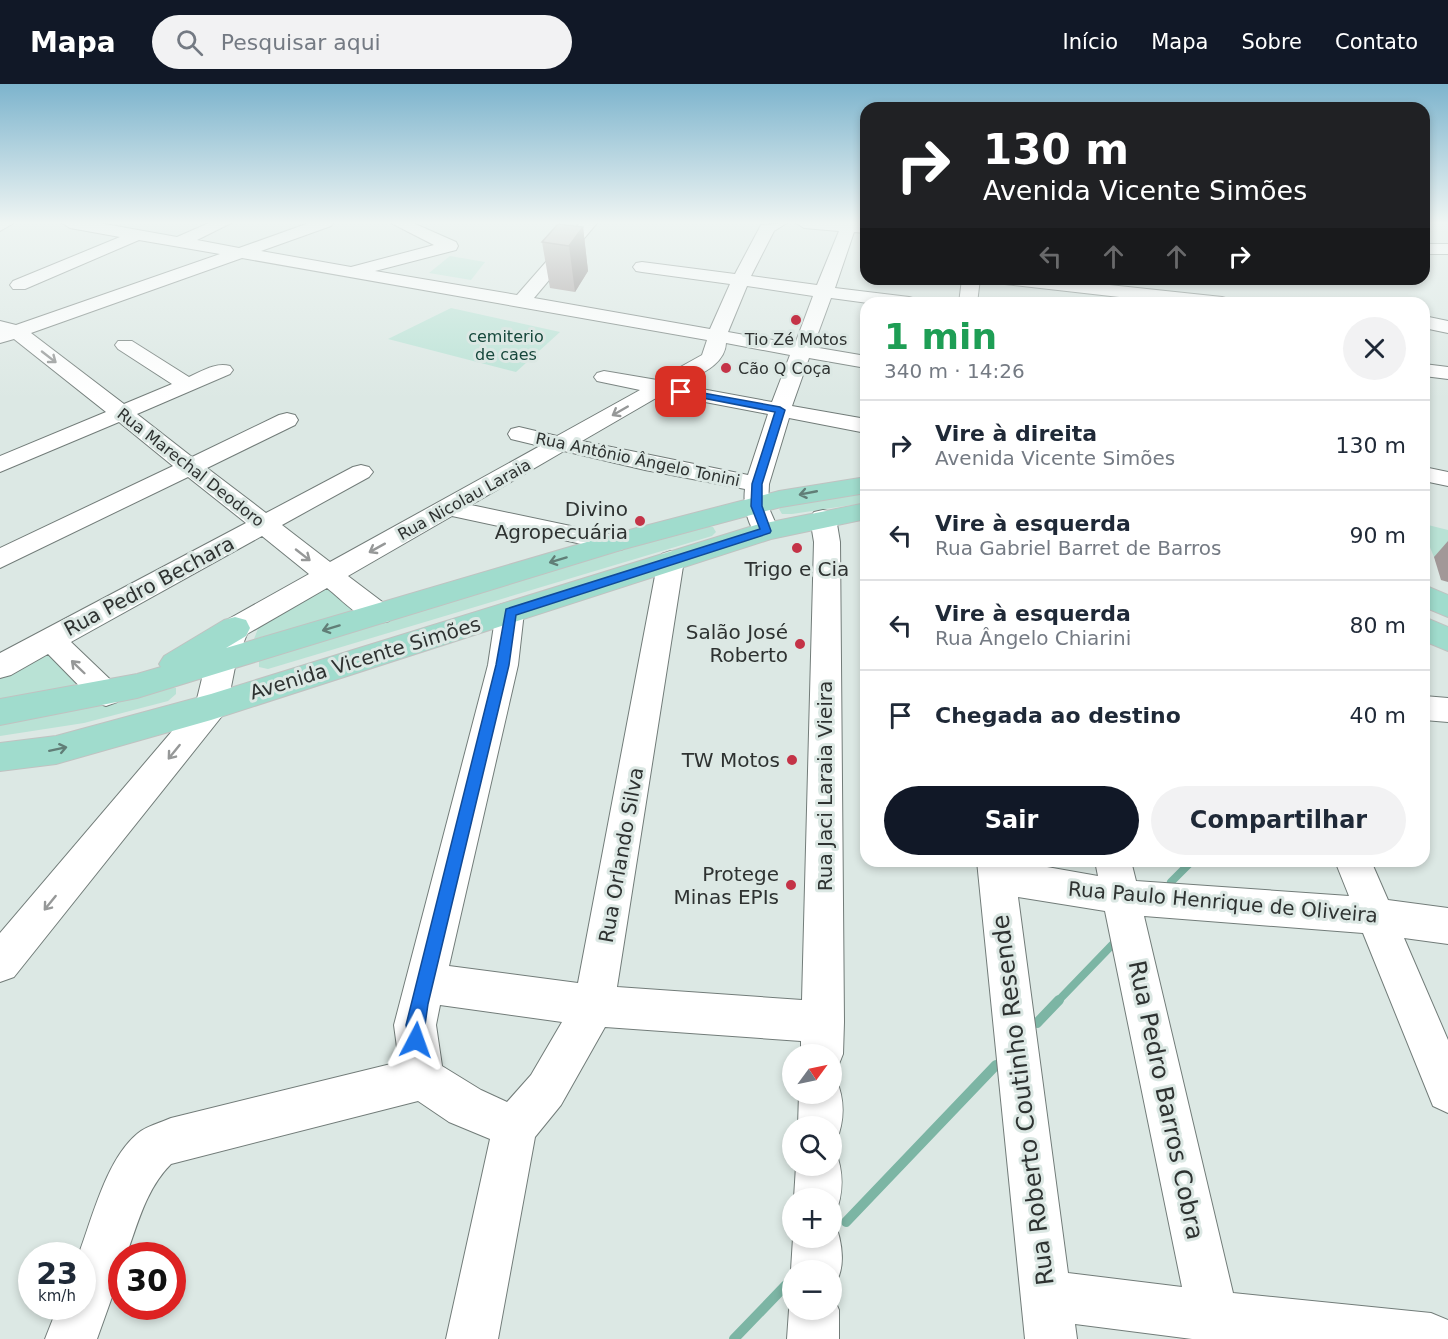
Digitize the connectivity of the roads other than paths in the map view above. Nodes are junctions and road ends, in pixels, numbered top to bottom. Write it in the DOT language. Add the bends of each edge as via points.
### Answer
graph roads {
  1 [pos="27,282"];
  2 [pos="160,282"];
  3 [pos="399,282"];
  4 [pos="538,282"];
  5 [pos="740,282"];
  6 [pos="759,282"];
  7 [pos="829,282"];
  8 [pos="19,285"];
  9 [pos="1038,285"];
  10 [pos="824,291"];
  11 [pos="866,297"];
  12 [pos="1104,297"];
  13 [pos="520,303"];
  14 [pos="1448,319"];
  15 [pos="1430,320"];
  16 [pos="1430,322"];
  17 [pos="1448,327"];
  18 [pos="5,332"];
  19 [pos="710,338"];
  20 [pos="125,345"];
  21 [pos="799,356"];
  22 [pos="860,361"];
  23 [pos="223,370"];
  24 [pos="1430,371"];
  25 [pos="860,372"];
  26 [pos="1448,374"];
  27 [pos="604,377"];
  28 [pos="188,385"];
  29 [pos="661,388"];
  30 [pos="780,410"];
  31 [pos="122,413"];
  32 [pos="287,420"];
  33 [pos="860,425"];
  34 [pos="519,434"];
  35 [pos="563,444"];
  36 [pos="1430,459"];
  37 [pos="1448,462"];
  38 [pos="0,465"];
  39 [pos="191,467"];
  40 [pos="361,472"];
  41 [pos="1430,475"];
  42 [pos="1448,479"];
  43 [pos="860,486"];
  44 [pos="760,507"];
  45 [pos="449,508"];
  46 [pos="860,512"];
  47 [pos="823,518"];
  48 [pos="264,524"];
  49 [pos="614,543"];
  50 [pos="0,559"];
  51 [pos="671,560"];
  52 [pos="328,575"];
  53 [pos="1430,594"];
  54 [pos="1430,596"];
  55 [pos="1448,596"];
  56 [pos="1448,607"];
  57 [pos="510,612"];
  58 [pos="379,614"];
  59 [pos="235,628"];
  60 [pos="1430,631"];
  61 [pos="50,639"];
  62 [pos="1448,640"];
  63 [pos="220,662"];
  64 [pos="0,667"];
  65 [pos="138,686"];
  66 [pos="106,694"];
  67 [pos="211,707"];
  68 [pos="1430,708"];
  69 [pos="1448,710"];
  70 [pos="0,712"];
  71 [pos="0,757"];
  72 [pos="1356,867"];
  73 [pos="996,869"];
  74 [pos="1118,879"];
  75 [pos="1377,916"];
  76 [pos="1448,926"];
  77 [pos="0,963"];
  78 [pos="424,983"];
  79 [pos="594,1006"];
  80 [pos="823,1038"];
  81 [pos="422,1078"];
  82 [pos="1448,1091"];
  83 [pos="515,1127"];
  84 [pos="1049,1317"];
  85 [pos="814,1320"];
  86 [pos="1215,1328"];
  87 [pos="71,1339"];
  88 [pos="472,1339"];
  89 [pos="813,1339"];
  90 [pos="1431,1339"];
  1 -- 8 [label="street"];
  2 -- 18 [label="street"];
  3 -- 13 [label="street"];
  4 -- 13 [label="street"];
  5 -- 19 [label="street, Rua Nicolau Laraia"];
  6 -- 10 [label="street"];
  7 -- 10 [label="street"];
  9 -- 12 [label="street"];
  10 -- 11 [label="street"];
  10 -- 21 [label="street"];
  13 -- 19 [label="street"];
  14 -- 15 [label="street"];
  16 -- 17 [label="street"];
  18 -- 31 [label="street, Rua Marechal Deodoro, one-way"];
  19 -- 21 [label="street"];
  19 -- 29 [label="street, Rua Nicolau Laraia" via="715,354"];
  20 -- 28 [label="street"];
  21 -- 22 [label="street"];
  21 -- 25 [label="street"];
  21 -- 30 [label="street"];
  23 -- 28 [label="street"];
  24 -- 26 [label="street"];
  27 -- 29 [label="street"];
  28 -- 31 [label="street"];
  29 -- 30 [label="street"];
  29 -- 35 [label="street, Rua Nicolau Laraia, one-way"];
  30 -- 33 [label="street"];
  30 -- 44 [label="street"];
  31 -- 38 [label="street"];
  31 -- 39 [label="street, Rua Marechal Deodoro"];
  32 -- 39 [label="street"];
  34 -- 35 [label="street, Rua Antônio Ângelo Tonini"];
  35 -- 44 [label="street, Rua Antônio Ângelo Tonini"];
  35 -- 45 [label="street, Rua Nicolau Laraia"];
  36 -- 37 [label="street"];
  39 -- 48 [label="street, Rua Marechal Deodoro"];
  39 -- 50 [label="street"];
  40 -- 48 [label="street, Rua Pedro Bechara"];
  41 -- 42 [label="street"];
  43 -- 44 [label="main road, Avenida Vicente Simões, one-way" via="819,491"];
  44 -- 47 [label="main road, Avenida Vicente Simões"];
  44 -- 49 [label="main road, Avenida Vicente Simões"];
  44 -- 51 [label="main road, Avenida Vicente Simões"];
  45 -- 49 [label="street"];
  45 -- 52 [label="street, Rua Nicolau Laraia, one-way"];
  46 -- 47 [label="main road, Avenida Vicente Simões"];
  47 -- 80 [label="street, Rua Jaci Laraia Vieira" via="827,542"];
  48 -- 52 [label="street, Rua Marechal Deodoro, one-way"];
  48 -- 61 [label="street, Rua Pedro Bechara"];
  49 -- 58 [label="main road, Avenida Vicente Simões, one-way"];
  51 -- 57 [label="main road, Avenida Vicente Simões"];
  51 -- 79 [label="street, Rua Orlando Silva"];
  52 -- 58 [label="street, Rua Marechal Deodoro"];
  52 -- 59 [label="street, Rua Nicolau Laraia"];
  53 -- 55 [label="street"];
  54 -- 56 [label="main road"];
  57 -- 67 [label="main road, Avenida Vicente Simões"];
  57 -- 78 [label="street" via="503,665"];
  58 -- 63 [label="main road, Avenida Vicente Simões, one-way"];
  59 -- 63 [label="street"];
  59 -- 65 [label="main road"];
  60 -- 62 [label="main road"];
  61 -- 64 [label="street, Rua Pedro Bechara"];
  66 -- 61 [label="street, one-way"];
  63 -- 65 [label="main road, Avenida Vicente Simões"];
  63 -- 67 [label="street"];
  65 -- 66 [label="main road, Avenida Vicente Simões"];
  66 -- 70 [label="main road, Avenida Vicente Simões"];
  71 -- 67 [label="main road, Avenida Vicente Simões, one-way" via="56,750"];
  67 -- 77 [label="street, one-way"];
  68 -- 69 [label="street"];
  72 -- 75 [label="street"];
  73 -- 74 [label="street, Rua Paulo Henrique de Oliveira"];
  73 -- 84 [label="street, Rua Roberto Coutinho Resende"];
  74 -- 75 [label="street, Rua Paulo Henrique de Oliveira"];
  74 -- 86 [label="street, Rua Pedro Barros Cobra"];
  75 -- 76 [label="street, Rua Paulo Henrique de Oliveira"];
  75 -- 82 [label="street"];
  78 -- 79 [label="street"];
  78 -- 81 [label="street" via="415,1025"];
  79 -- 80 [label="street"];
  79 -- 83 [label="street, Rua Orlando Silva" via="546,1090"];
  81 -- 83 [label="street" via="465,1106"];
  81 -- 87 [label="street" via="155,1148 141,1162 127,1188"];
  83 -- 88 [label="street"];
  84 -- 86 [label="street"];
  85 -- 89 [label="street"];
  86 -- 90 [label="street"];
}
